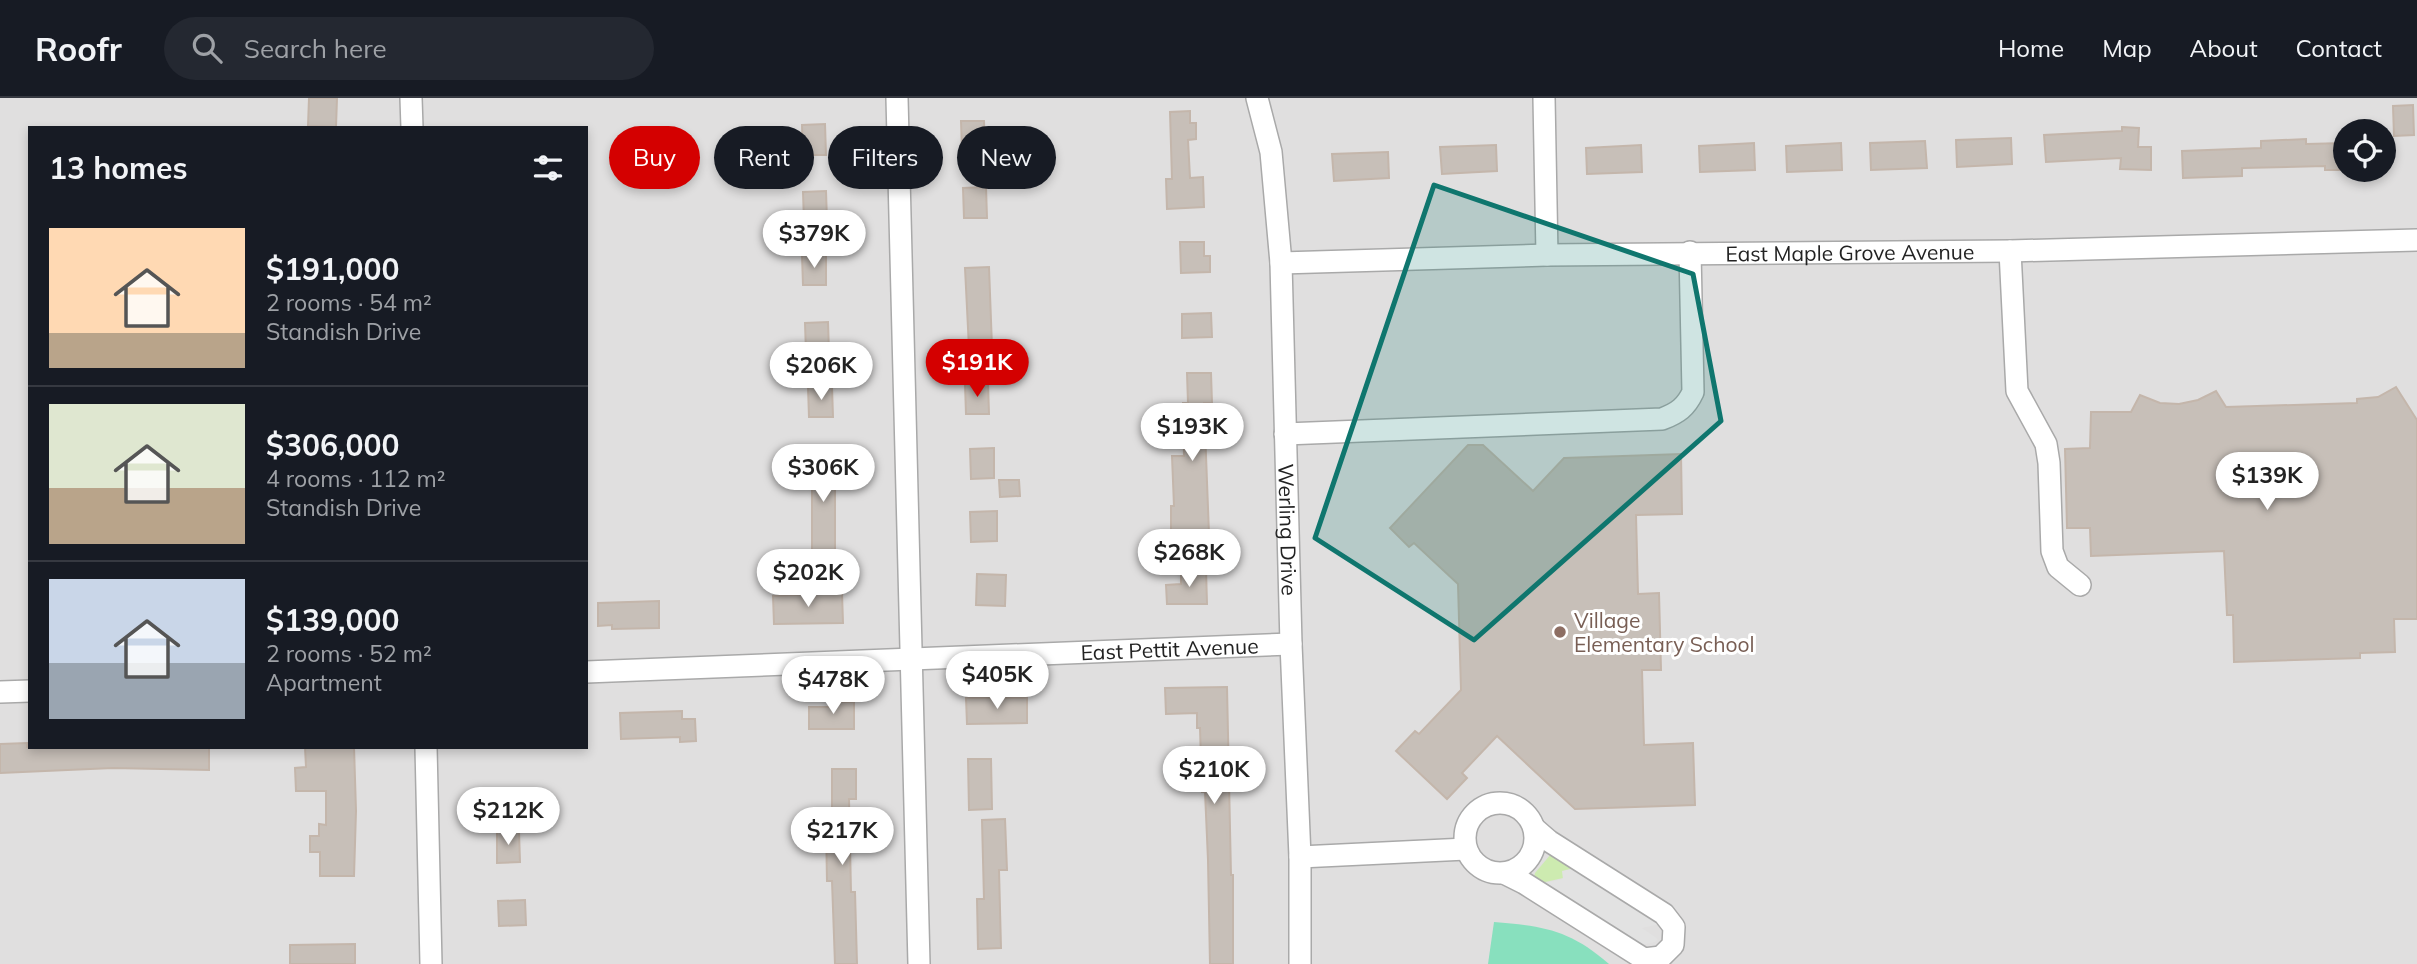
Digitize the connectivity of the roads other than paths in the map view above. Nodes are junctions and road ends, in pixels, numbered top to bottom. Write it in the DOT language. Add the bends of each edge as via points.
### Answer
graph roads {
  1 [pos="411,98"];
  2 [pos="897,98"];
  3 [pos="1257,98"];
  4 [pos="1544,98"];
  5 [pos="412,126"];
  6 [pos="2417,240"];
  7 [pos="2010,251"];
  8 [pos="1690,252"];
  9 [pos="1546,255"];
  10 [pos="1281,263"];
  11 [pos="1285,434"];
  12 [pos="2080,585"];
  13 [pos="1291,644"];
  14 [pos="910,658"];
  15 [pos="588,672"];
  16 [pos="28,691"];
  17 [pos="0,692"];
  18 [pos="426,749"];
  19 [pos="1534,828"];
  20 [pos="1466,849"];
  21 [pos="1300,857"];
  22 [pos="1506,874"];
  23 [pos="432,964"];
  24 [pos="919,964"];
  25 [pos="1300,964"];
  1 -- 5 [label="street"];
  2 -- 14 [label="street"];
  3 -- 10 [label="street, Werling Drive" via="1271,152"];
  4 -- 9 [label="street"];
  6 -- 7 [label="street, East Maple Grove Avenue"];
  7 -- 8 [label="street, East Maple Grove Avenue"];
  7 -- 12 [label="street" via="2017,391 2046,444 2052,551 2058,567"];
  8 -- 9 [label="street, East Maple Grove Avenue"];
  8 -- 11 [label="street" via="1693,392 1676,414 1662,419"];
  9 -- 10 [label="street, East Maple Grove Avenue"];
  10 -- 11 [label="street, Werling Drive"];
  11 -- 13 [label="street, Werling Drive"];
  13 -- 14 [label="street, East Pettit Avenue"];
  13 -- 21 [label="street, Werling Drive"];
  14 -- 15 [label="street, East Pettit Avenue"];
  14 -- 24 [label="street"];
  16 -- 17 [label="street"];
  18 -- 23 [label="street"];
  19 -- 20 [label="street" via="1519,808 1494,803 1473,815 1464,837"];
  19 -- 22 [label="street" via="1533,853 1518,870"];
  19 -- 22 [label="street" via="1664,914 1674,927 1673,945 1661,957 1644,959"];
  20 -- 21 [label="street"];
  20 -- 22 [label="street" via="1481,869"];
  21 -- 25 [label="street, Werling Drive"];
}
